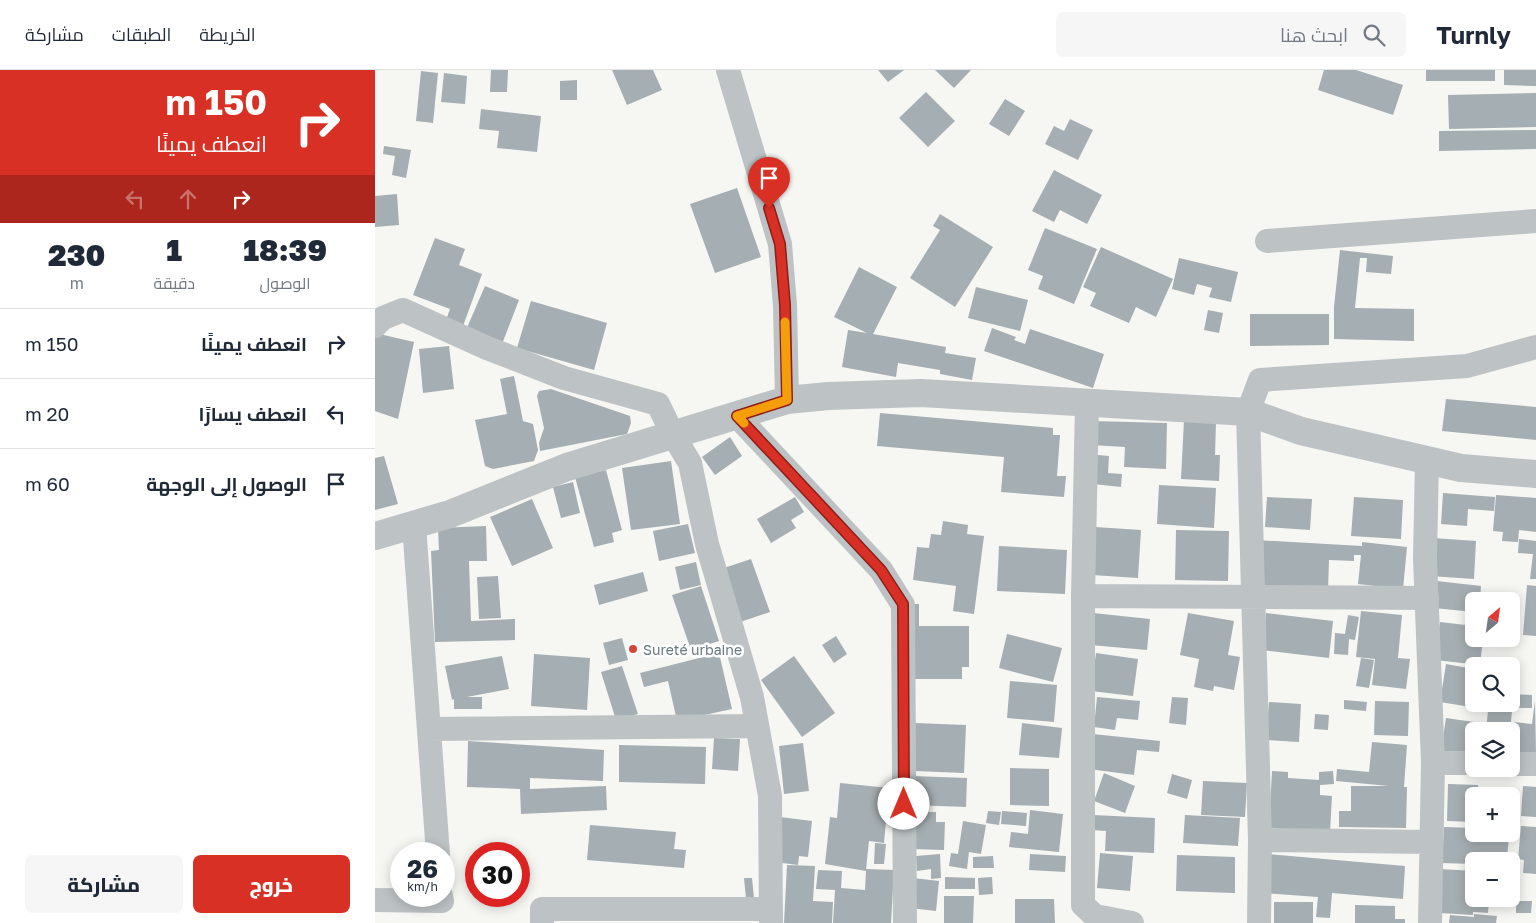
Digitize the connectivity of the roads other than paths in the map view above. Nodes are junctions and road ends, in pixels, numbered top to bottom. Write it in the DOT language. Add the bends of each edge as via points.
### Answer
graph roads {
  1 [pos="728,70"];
  2 [pos="1536,221"];
  3 [pos="1267,241"];
  4 [pos="375,326"];
  5 [pos="1536,347"];
  6 [pos="787,400"];
  7 [pos="1087,403"];
  8 [pos="1248,412"];
  9 [pos="737,416"];
  10 [pos="673,435"];
  11 [pos="1427,460"];
  12 [pos="1536,474"];
  13 [pos="414,525"];
  14 [pos="375,536"];
  15 [pos="1083,596"];
  16 [pos="1254,596"];
  17 [pos="1427,598"];
  18 [pos="757,726"];
  19 [pos="429,729"];
  20 [pos="1433,763"];
  21 [pos="1465,764"];
  22 [pos="1520,764"];
  23 [pos="1536,764"];
  24 [pos="1260,840"];
  25 [pos="437,842"];
  26 [pos="1431,842"];
  27 [pos="375,900"];
  28 [pos="390,900"];
  29 [pos="771,916"];
  30 [pos="542,923"];
  31 [pos="905,923"];
  32 [pos="1132,923"];
  33 [pos="1259,923"];
  34 [pos="1430,923"];
  1 -- 6 [label="street" via="780,244"];
  2 -- 3 [label="street"];
  4 -- 10 [label="street" via="383,318 403,310 564,378 658,404"];
  5 -- 8 [label="street" via="1467,366 1260,380"];
  6 -- 7 [label="street" via="921,394"];
  6 -- 9 [label="street"];
  7 -- 8 [label="street"];
  7 -- 15 [label="street"];
  8 -- 11 [label="street" via="1301,432"];
  8 -- 16 [label="street"];
  9 -- 10 [label="street"];
  9 -- 31 [label="street" via="881,570 903,604"];
  10 -- 13 [label="street" via="567,467"];
  10 -- 18 [label="street" via="690,463 707,544 752,697"];
  11 -- 12 [label="street" via="1461,468"];
  11 -- 17 [label="street"];
  13 -- 14 [label="street"];
  13 -- 19 [label="street"];
  15 -- 16 [label="street"];
  15 -- 32 [label="street" via="1083,905 1095,916"];
  16 -- 17 [label="street"];
  16 -- 24 [label="street"];
  17 -- 20 [label="street"];
  18 -- 19 [label="street"];
  18 -- 29 [label="street" via="770,796"];
  19 -- 25 [label="street"];
  20 -- 21 [label="street"];
  20 -- 26 [label="street"];
  22 -- 23 [label="street"];
  24 -- 26 [label="street"];
  24 -- 33 [label="street"];
  26 -- 34 [label="street"];
  27 -- 28 [label="street"];
  29 -- 30 [label="street" via="541,909"];
}
